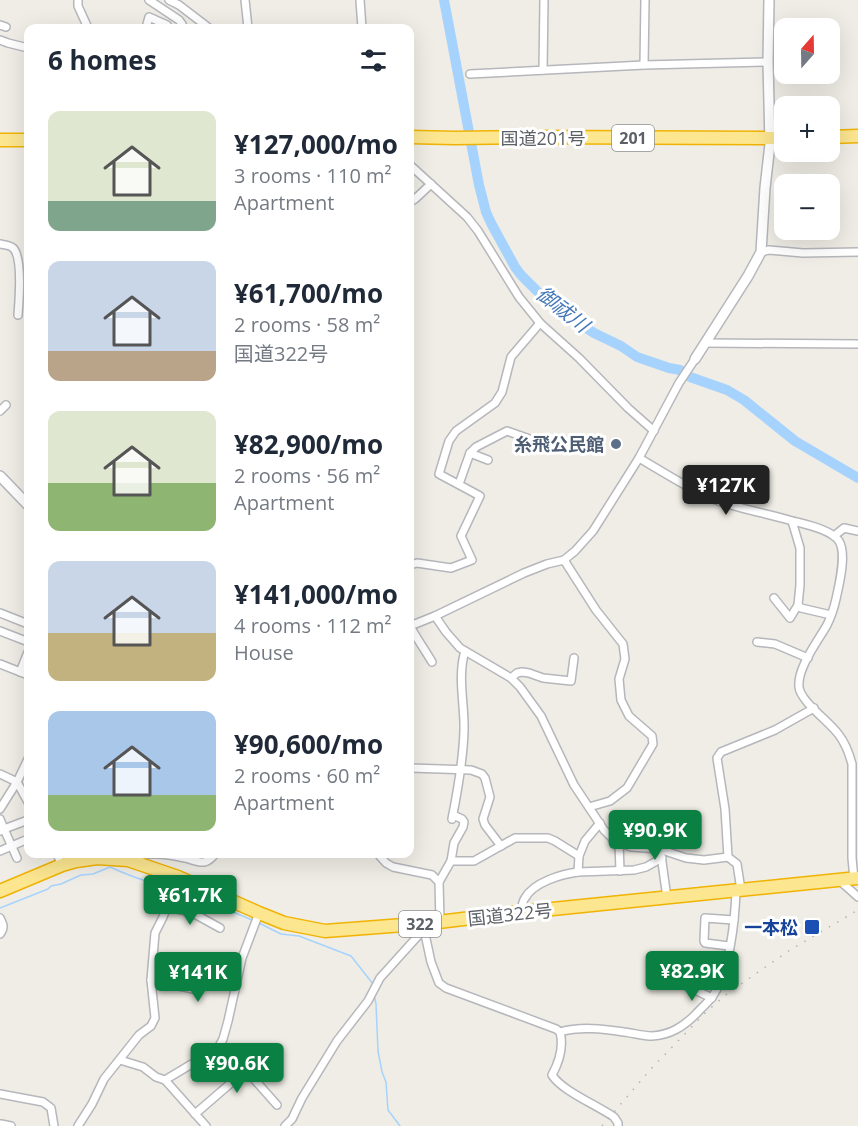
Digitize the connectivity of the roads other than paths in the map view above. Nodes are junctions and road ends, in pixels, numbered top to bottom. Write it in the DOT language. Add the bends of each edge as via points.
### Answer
graph roads {
  1 [pos="78,0"];
  2 [pos="149,0"];
  3 [pos="169,0"];
  4 [pos="246,0"];
  5 [pos="360,0"];
  6 [pos="544,0"];
  7 [pos="645,0"];
  8 [pos="769,0"];
  9 [pos="86,24"];
  10 [pos="147,24"];
  11 [pos="165,24"];
  12 [pos="183,24"];
  13 [pos="204,24"];
  14 [pos="248,24"];
  15 [pos="362,24"];
  16 [pos="0,40"];
  17 [pos="24,47"];
  18 [pos="768,62"];
  19 [pos="644,65"];
  20 [pos="543,70"];
  21 [pos="470,74"];
  22 [pos="0,133"];
  23 [pos="24,133"];
  24 [pos="858,136"];
  25 [pos="414,137"];
  26 [pos="840,137"];
  27 [pos="0,140"];
  28 [pos="24,140"];
  29 [pos="774,140"];
  30 [pos="455,141"];
  31 [pos="770,141"];
  32 [pos="774,142"];
  33 [pos="858,142"];
  34 [pos="414,143"];
  35 [pos="840,143"];
  36 [pos="414,169"];
  37 [pos="430,184"];
  38 [pos="414,200"];
  39 [pos="0,244"];
  40 [pos="761,252"];
  41 [pos="858,252"];
  42 [pos="18,315"];
  43 [pos="540,323"];
  44 [pos="706,343"];
  45 [pos="858,344"];
  46 [pos="694,359"];
  47 [pos="654,431"];
  48 [pos="535,441"];
  49 [pos="470,453"];
  50 [pos="639,458"];
  51 [pos="488,460"];
  52 [pos="0,476"];
  53 [pos="459,484"];
  54 [pos="24,502"];
  55 [pos="792,520"];
  56 [pos="858,531"];
  57 [pos="834,536"];
  58 [pos="564,560"];
  59 [pos="414,564"];
  60 [pos="774,598"];
  61 [pos="798,605"];
  62 [pos="0,613"];
  63 [pos="831,615"];
  64 [pos="435,616"];
  65 [pos="24,622"];
  66 [pos="414,624"];
  67 [pos="0,631"];
  68 [pos="414,634"];
  69 [pos="24,640"];
  70 [pos="758,642"];
  71 [pos="465,651"];
  72 [pos="574,658"];
  73 [pos="808,658"];
  74 [pos="24,662"];
  75 [pos="432,662"];
  76 [pos="0,664"];
  77 [pos="20,672"];
  78 [pos="24,674"];
  79 [pos="511,678"];
  80 [pos="814,708"];
  81 [pos="24,767"];
  82 [pos="414,768"];
  83 [pos="462,769"];
  84 [pos="0,774"];
  85 [pos="17,782"];
  86 [pos="24,795"];
  87 [pos="589,807"];
  88 [pos="0,809"];
  89 [pos="0,819"];
  90 [pos="24,822"];
  91 [pos="600,823"];
  92 [pos="2,830"];
  93 [pos="855,831"];
  94 [pos="24,841"];
  95 [pos="619,843"];
  96 [pos="11,846"];
  97 [pos="501,846"];
  98 [pos="0,851"];
  99 [pos="661,854"];
  100 [pos="579,856"];
  101 [pos="728,857"];
  102 [pos="17,858"];
  103 [pos="132,858"];
  104 [pos="186,858"];
  105 [pos="211,858"];
  106 [pos="382,858"];
  107 [pos="60,859"];
  108 [pos="128,860"];
  109 [pos="451,861"];
  110 [pos="620,871"];
  111 [pos="578,872"];
  112 [pos="856,879"];
  113 [pos="839,880"];
  114 [pos="439,882"];
  115 [pos="175,884"];
  116 [pos="738,890"];
  117 [pos="0,891"];
  118 [pos="858,897"];
  119 [pos="667,898"];
  120 [pos="167,907"];
  121 [pos="521,912"];
  122 [pos="0,918"];
  123 [pos="734,920"];
  124 [pos="256,921"];
  125 [pos="435,922"];
  126 [pos="220,928"];
  127 [pos="0,934"];
  128 [pos="729,946"];
  129 [pos="203,957"];
  130 [pos="151,980"];
  131 [pos="682,984"];
  132 [pos="712,998"];
  133 [pos="560,1032"];
  134 [pos="120,1060"];
  135 [pos="165,1080"];
  136 [pos="0,1094"];
  137 [pos="277,1105"];
  138 [pos="195,1114"];
  139 [pos="1,1124"];
  140 [pos="12,1126"];
  141 [pos="54,1126"];
  142 [pos="78,1126"];
  143 [pos="206,1126"];
  144 [pos="285,1126"];
  145 [pos="618,1126"];
  1 -- 9 [label="street"];
  2 -- 12 [label="street"];
  3 -- 13 [label="street"];
  4 -- 14 [label="street"];
  5 -- 15 [label="street"];
  6 -- 20 [label="street"];
  7 -- 19 [label="street"];
  8 -- 18 [label="street"];
  10 -- 11 [label="street" via="149,17"];
  16 -- 17 [label="street"];
  18 -- 19 [label="street"];
  18 -- 31 [label="street"];
  19 -- 20 [label="street"];
  20 -- 21 [label="street"];
  22 -- 23 [label="highway"];
  24 -- 26 [label="highway"];
  25 -- 30 [label="highway, 国道201号 / 201"];
  27 -- 28 [label="highway"];
  29 -- 31 [label="highway, 国道201号 / 201"];
  30 -- 31 [label="highway, 国道201号 / 201"];
  30 -- 34 [label="highway, 国道201号 / 201"];
  31 -- 32 [label="highway, 国道201号 / 201"];
  31 -- 40 [label="street"];
  33 -- 35 [label="highway"];
  36 -- 37 [label="street"];
  37 -- 38 [label="street"];
  37 -- 43 [label="street" via="467,217"];
  39 -- 42 [label="street" via="16,251 20,268"];
  40 -- 41 [label="street"];
  40 -- 44 [label="street"];
  43 -- 47 [label="street"];
  43 -- 53 [label="street" via="511,357 495,404 449,441 439,474"];
  44 -- 45 [label="street"];
  44 -- 46 [label="street"];
  46 -- 47 [label="street"];
  47 -- 50 [label="street"];
  48 -- 49 [label="street" via="507,431"];
  49 -- 51 [label="street"];
  49 -- 53 [label="street"];
  50 -- 55 [label="street" via="707,496"];
  50 -- 58 [label="street" via="593,531"];
  52 -- 54 [label="street"];
  53 -- 59 [label="street" via="480,496 461,536 472,560 451,568"];
  55 -- 57 [label="street"];
  55 -- 61 [label="street" via="800,548"];
  56 -- 57 [label="street" via="844,528"];
  57 -- 63 [label="street" via="843,557"];
  58 -- 64 [label="street" via="524,573"];
  58 -- 87 [label="street" via="623,644 621,700 629,716 653,740 627,789 610,801"];
  60 -- 61 [label="street" via="790,618"];
  61 -- 63 [label="street"];
  62 -- 65 [label="street"];
  63 -- 73 [label="street"];
  64 -- 66 [label="street"];
  64 -- 71 [label="street"];
  67 -- 69 [label="street"];
  68 -- 75 [label="street"];
  70 -- 73 [label="street" via="775,644"];
  71 -- 79 [label="street"];
  71 -- 83 [label="street"];
  72 -- 79 [label="street" via="572,681 522,672"];
  73 -- 80 [label="street" via="798,686"];
  74 -- 77 [label="street"];
  76 -- 77 [label="street"];
  77 -- 78 [label="street"];
  79 -- 87 [label="street" via="541,716"];
  80 -- 93 [label="street" via="839,734 848,750"];
  80 -- 101 [label="street" via="718,754"];
  81 -- 85 [label="street"];
  82 -- 83 [label="street"];
  83 -- 97 [label="street" via="478,772 485,778 490,797 483,819"];
  83 -- 109 [label="street" via="453,817 464,822"];
  84 -- 85 [label="street"];
  85 -- 86 [label="street"];
  85 -- 88 [label="street"];
  87 -- 91 [label="street"];
  89 -- 92 [label="street"];
  90 -- 92 [label="street"];
  91 -- 95 [label="street"];
  91 -- 100 [label="street"];
  92 -- 96 [label="street"];
  93 -- 112 [label="street"];
  94 -- 96 [label="street"];
  95 -- 99 [label="street" via="650,848"];
  95 -- 110 [label="street"];
  96 -- 98 [label="street"];
  96 -- 102 [label="street"];
  97 -- 100 [label="street" via="515,838 548,838"];
  97 -- 109 [label="street" via="474,861"];
  99 -- 101 [label="street" via="698,860"];
  99 -- 110 [label="street" via="646,867"];
  99 -- 119 [label="street"];
  100 -- 111 [label="street"];
  101 -- 116 [label="street" via="737,864"];
  103 -- 108 [label="street"];
  104 -- 105 [label="street" via="201,863"];
  106 -- 114 [label="street" via="393,867 432,875"];
  107 -- 108 [label="highway, 国道322号 / 322"];
  107 -- 117 [label="highway, 国道322号 / 322"];
  108 -- 115 [label="highway, 国道322号 / 322"];
  109 -- 114 [label="street"];
  110 -- 111 [label="street"];
  111 -- 121 [label="street" via="560,874 537,887 523,900"];
  112 -- 113 [label="highway, 国道322号 / 322"];
  113 -- 116 [label="highway, 国道322号 / 322"];
  113 -- 118 [label="street"];
  114 -- 125 [label="street"];
  115 -- 120 [label="street"];
  115 -- 124 [label="highway, 国道322号 / 322"];
  116 -- 119 [label="highway, 国道322号 / 322"];
  116 -- 123 [label="street"];
  119 -- 121 [label="highway, 国道322号 / 322"];
  120 -- 126 [label="street" via="191,912"];
  120 -- 130 [label="street" via="156,933"];
  121 -- 125 [label="highway, 国道322号 / 322"];
  122 -- 127 [label="street" via="4,927"];
  123 -- 128 [label="street"];
  123 -- 128 [label="street" via="705,918 705,943"];
  124 -- 125 [label="highway, 国道322号 / 322" via="325,931"];
  124 -- 135 [label="street" via="217,1050"];
  125 -- 133 [label="street" via="425,934 439,983"];
  125 -- 144 [label="street" via="380,978"];
  128 -- 132 [label="street" via="722,978"];
  129 -- 130 [label="street" via="198,990"];
  130 -- 134 [label="street" via="151,1026"];
  131 -- 132 [label="street"];
  132 -- 133 [label="street" via="686,1024 662,1035 589,1028"];
  133 -- 145 [label="street" via="559,1062 552,1075 567,1089 614,1117"];
  134 -- 135 [label="street"];
  134 -- 142 [label="street" via="104,1079"];
  135 -- 138 [label="street"];
  136 -- 141 [label="street" via="43,1102 51,1108"];
  137 -- 138 [label="street" via="246,1070"];
  138 -- 143 [label="street"];
  139 -- 140 [label="street"];
}
